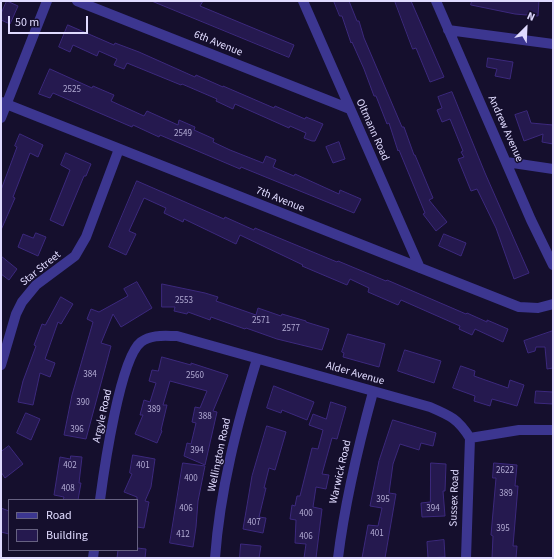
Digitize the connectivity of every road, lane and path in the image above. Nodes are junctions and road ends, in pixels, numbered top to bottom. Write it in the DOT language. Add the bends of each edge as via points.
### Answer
graph roads {
  1 [pos="47,1"];
  2 [pos="77,1"];
  3 [pos="303,1"];
  4 [pos="436,1"];
  5 [pos="448,30"];
  6 [pos="553,44"];
  7 [pos="4,103"];
  8 [pos="350,109"];
  9 [pos="1,118"];
  10 [pos="119,149"];
  11 [pos="506,162"];
  12 [pos="553,169"];
  13 [pos="553,265"];
  14 [pos="420,268"];
  15 [pos="553,304"];
  16 [pos="142,342"];
  17 [pos="257,359"];
  18 [pos="1,365"];
  19 [pos="373,392"];
  20 [pos="553,430"];
  21 [pos="470,438"];
  22 [pos="100,499"];
  23 [pos="215,558"];
  24 [pos="338,558"];
  25 [pos="466,558"];
  1 -- 7 [label="street"];
  2 -- 8 [label="street, 6th Avenue"];
  3 -- 8 [label="street, Oltmann Road"];
  4 -- 5 [label="street, Andrew Avenue"];
  5 -- 6 [label="street"];
  5 -- 11 [label="street, Andrew Avenue"];
  7 -- 9 [label="street"];
  7 -- 10 [label="street, 7th Avenue"];
  8 -- 14 [label="street, Oltmann Road"];
  10 -- 14 [label="street, 7th Avenue"];
  10 -- 18 [label="street, Star Street" via="86,237 75,256 36,285 22,302"];
  11 -- 12 [label="street"];
  11 -- 13 [label="street, Andrew Avenue"];
  14 -- 15 [label="street, 7th Avenue" via="520,307 538,308"];
  16 -- 17 [label="street, Alder Avenue" via="159,336 177,336"];
  16 -- 22 [label="street, Argyle Road" via="136,348 128,366 119,399"];
  17 -- 19 [label="street, Alder Avenue"];
  17 -- 23 [label="street, Wellington Road" via="232,450 221,507"];
  19 -- 21 [label="street, Alder Avenue" via="430,407 452,416 462,425"];
  19 -- 24 [label="street, Warwick Road" via="356,453 343,515"];
  20 -- 21 [label="street" via="519,430"];
  21 -- 25 [label="street, Sussex Road"];
}
